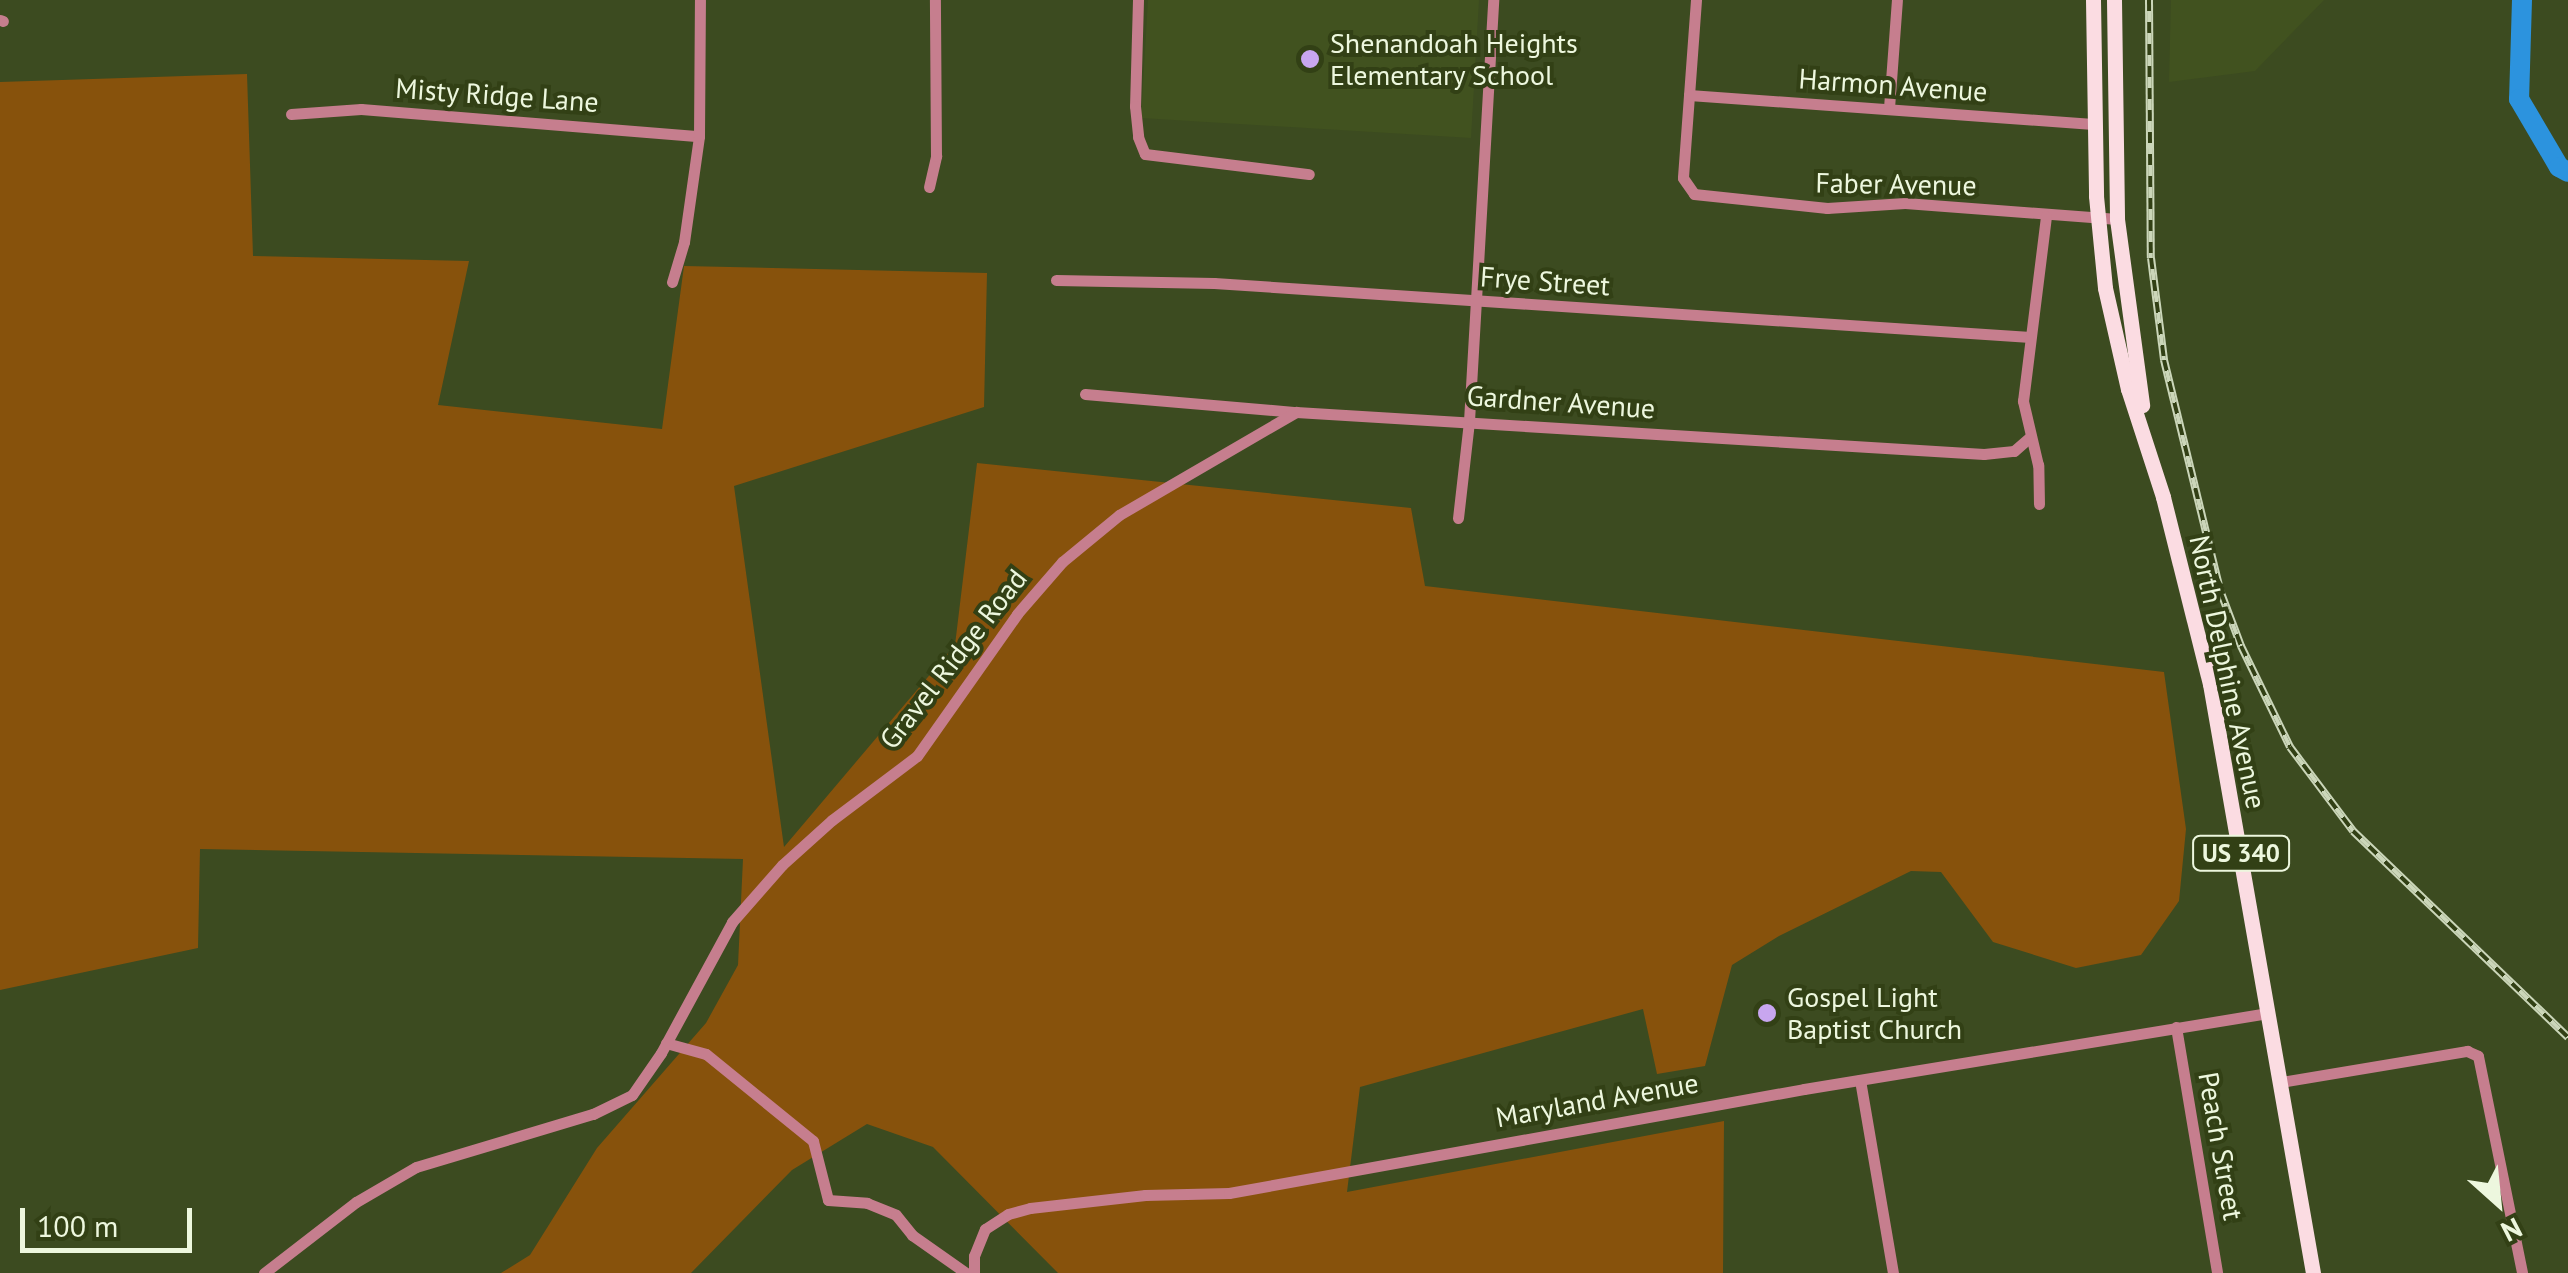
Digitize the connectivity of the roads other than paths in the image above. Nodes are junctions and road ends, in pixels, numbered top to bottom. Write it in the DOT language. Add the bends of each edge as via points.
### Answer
graph roads {
  1 [pos="700,0"];
  2 [pos="935,0"];
  3 [pos="1138,0"];
  4 [pos="1493,0"];
  5 [pos="1696,0"];
  6 [pos="1897,0"];
  7 [pos="2093,0"];
  8 [pos="2114,0"];
  9 [pos="1690,95"];
  10 [pos="1889,108"];
  11 [pos="291,114"];
  12 [pos="2093,124"];
  13 [pos="700,136"];
  14 [pos="1308,174"];
  15 [pos="929,187"];
  16 [pos="2098,214"];
  17 [pos="2046,216"];
  18 [pos="2118,218"];
  19 [pos="1056,280"];
  20 [pos="672,282"];
  21 [pos="1476,302"];
  22 [pos="2030,336"];
  23 [pos="1084,394"];
  24 [pos="1296,412"];
  25 [pos="1469,421"];
  26 [pos="2030,437"];
  27 [pos="2146,438"];
  28 [pos="2039,504"];
  29 [pos="1458,518"];
  30 [pos="2268,1012"];
  31 [pos="2176,1027"];
  32 [pos="666,1043"];
  33 [pos="1860,1080"];
  34 [pos="2280,1082"];
  35 [pos="264,1273"];
  36 [pos="966,1273"];
  37 [pos="974,1273"];
  38 [pos="1893,1273"];
  39 [pos="2217,1273"];
  40 [pos="2314,1273"];
  41 [pos="2522,1273"];
  1 -- 13 [label="street"];
  2 -- 15 [label="street" via="936,156"];
  3 -- 14 [label="street" via="1141,149 1154,158"];
  4 -- 21 [label="street"];
  5 -- 9 [label="street"];
  6 -- 10 [label="street"];
  7 -- 12 [label="main road, North Delphine Avenue / US 340"];
  8 -- 18 [label="main road, North Delphine Avenue / US 340"];
  9 -- 10 [label="street, Harmon Avenue"];
  9 -- 17 [label="street, Faber Avenue" via="1683,178 1694,194 1755,204 1905,203"];
  10 -- 12 [label="street, Harmon Avenue"];
  11 -- 13 [label="street, Misty Ridge Lane" via="360,110"];
  12 -- 16 [label="main road, North Delphine Avenue / US 340"];
  13 -- 20 [label="street"];
  16 -- 17 [label="street, Faber Avenue"];
  16 -- 18 [label="street, Faber Avenue"];
  16 -- 27 [label="main road, North Delphine Avenue / US 340" via="2114,332"];
  17 -- 22 [label="street"];
  18 -- 27 [label="main road, North Delphine Avenue / US 340"];
  19 -- 21 [label="street, Frye Street" via="1214,283"];
  21 -- 22 [label="street, Frye Street"];
  21 -- 25 [label="street"];
  22 -- 26 [label="street" via="2023,401"];
  23 -- 24 [label="street, Gardner Avenue"];
  24 -- 25 [label="street, Gardner Avenue"];
  24 -- 32 [label="street, Gravel Ridge Road" via="1093,535 1045,580 918,756 832,820 732,922"];
  25 -- 26 [label="street, Gardner Avenue" via="1984,454 2014,451"];
  25 -- 29 [label="street"];
  26 -- 28 [label="street"];
  27 -- 30 [label="main road, North Delphine Avenue / US 340" via="2210,684"];
  30 -- 31 [label="street, Maryland Avenue"];
  30 -- 34 [label="main road, North Delphine Avenue / US 340"];
  31 -- 33 [label="street, Maryland Avenue"];
  31 -- 39 [label="street, Peach Street"];
  32 -- 35 [label="street, Gravel Ridge Road" via="632,1095 592,1114 416,1167 356,1202"];
  32 -- 36 [label="street" via="706,1054 813,1141 828,1200 896,1215 912,1235"];
  33 -- 37 [label="street, Maryland Avenue" via="1229,1193 1145,1194 1030,1208 984,1229"];
  33 -- 38 [label="street"];
  34 -- 40 [label="main road, North Delphine Avenue / US 340"];
  34 -- 41 [label="street" via="2467,1052 2481,1062"];
}
